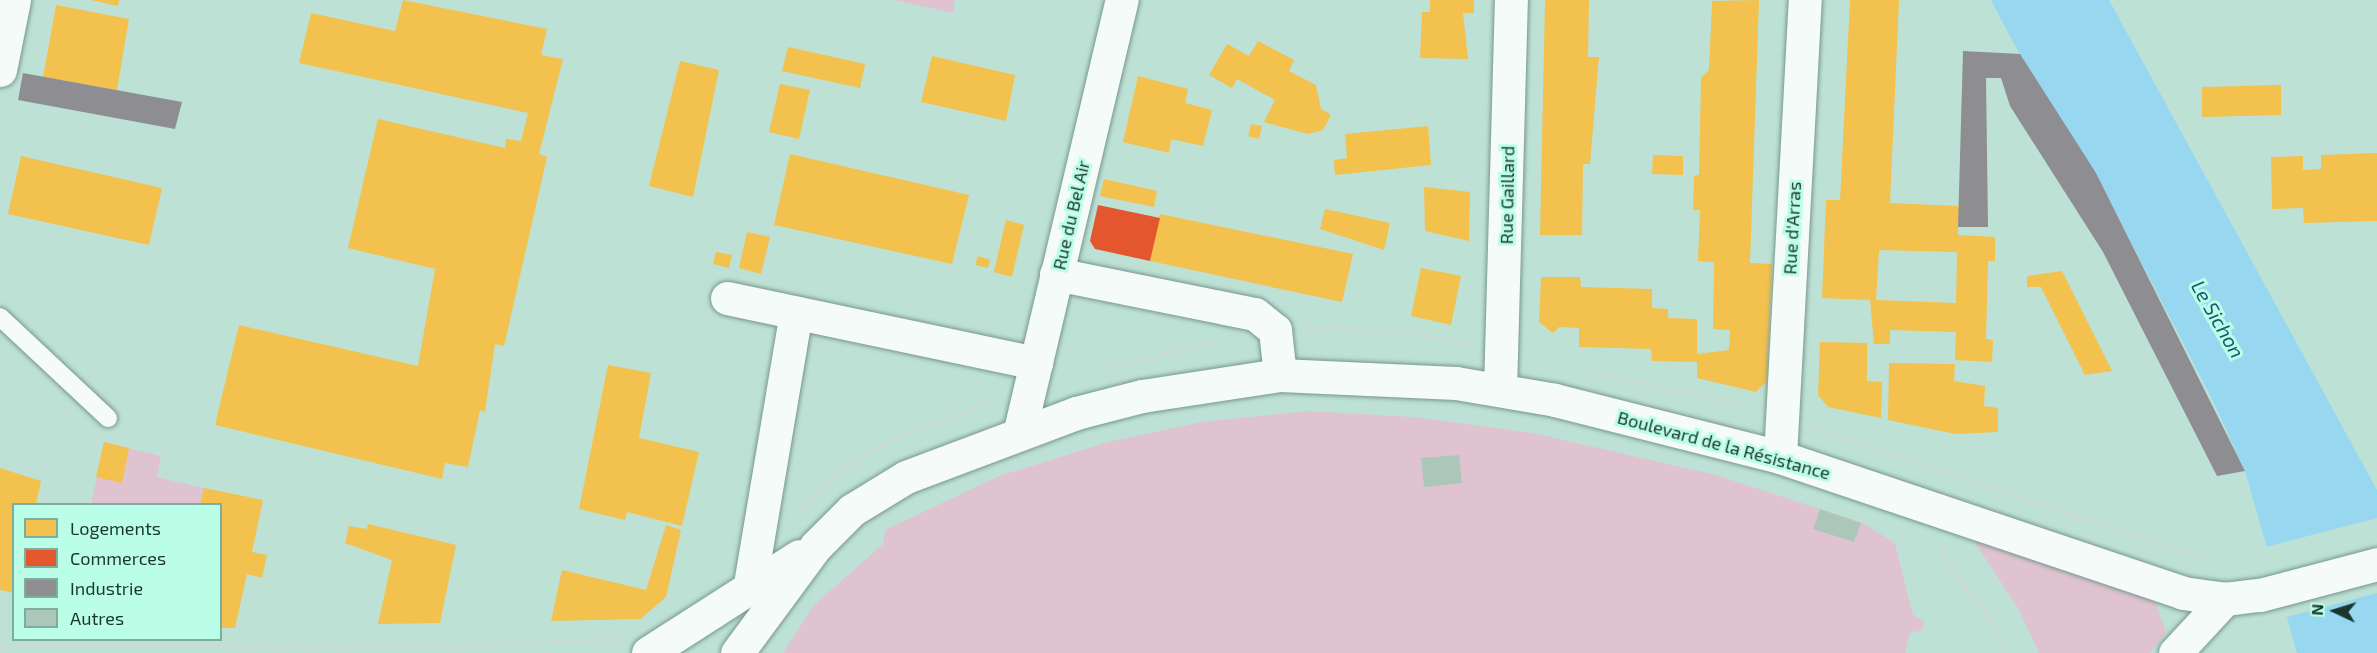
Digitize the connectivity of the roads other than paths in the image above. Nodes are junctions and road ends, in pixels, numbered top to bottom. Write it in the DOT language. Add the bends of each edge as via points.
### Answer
graph roads {
  1 [pos="14,0"];
  2 [pos="1122,0"];
  3 [pos="1511,0"];
  4 [pos="1805,0"];
  5 [pos="0,69"];
  6 [pos="1056,274"];
  7 [pos="727,298"];
  8 [pos="796,313"];
  9 [pos="0,317"];
  10 [pos="1280,375"];
  11 [pos="1033,376"];
  12 [pos="1500,390"];
  13 [pos="108,418"];
  14 [pos="1020,430"];
  15 [pos="1780,457"];
  16 [pos="816,546"];
  17 [pos="2377,564"];
  18 [pos="750,584"];
  19 [pos="2225,599"];
  20 [pos="639,645"];
  21 [pos="737,653"];
  22 [pos="2175,653"];
  1 -- 5 [label="street"];
  2 -- 6 [label="street, Rue du Bel Air"];
  3 -- 12 [label="street, Rue Gaillard"];
  4 -- 15 [label="street, Rue d'Arras"];
  6 -- 10 [label="street" via="1255,314 1275,330"];
  6 -- 11 [label="street, Rue du Bel Air"];
  7 -- 8 [label="street"];
  8 -- 11 [label="street"];
  8 -- 18 [label="street"];
  9 -- 13 [label="lane"];
  10 -- 12 [label="street, Boulevard de la Résistance"];
  10 -- 14 [label="street, Boulevard de la Résistance" via="1142,396"];
  11 -- 14 [label="street, Rue du Bel Air"];
  12 -- 15 [label="street, Boulevard de la Résistance"];
  14 -- 16 [label="street, Boulevard de la Résistance" via="906,477 852,510"];
  15 -- 19 [label="street, Boulevard de la Résistance" via="2182,592"];
  16 -- 18 [label="street, Boulevard de la Résistance"];
  16 -- 21 [label="street, Boulevard de la Résistance"];
  17 -- 19 [label="street, Boulevard de la Résistance" via="2260,595"];
  18 -- 20 [label="street, Boulevard de la Résistance"];
  19 -- 22 [label="street"];
}
